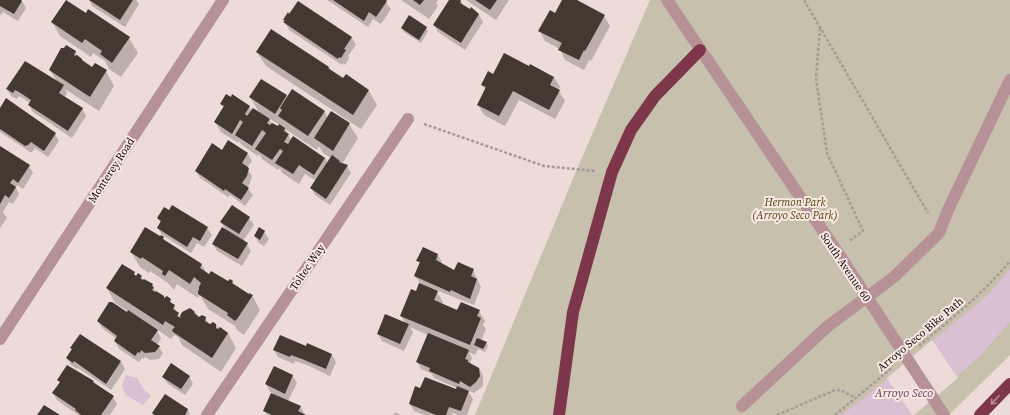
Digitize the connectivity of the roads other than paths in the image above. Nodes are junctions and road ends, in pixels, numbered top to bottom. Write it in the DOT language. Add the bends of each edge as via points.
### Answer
graph roads {
  1 [pos="223,0"];
  2 [pos="667,0"];
  3 [pos="700,50"];
  4 [pos="1010,80"];
  5 [pos="408,119"];
  6 [pos="0,339"];
  7 [pos="1010,384"];
  8 [pos="742,406"];
  9 [pos="207,415"];
  10 [pos="559,415"];
  11 [pos="944,415"];
  12 [pos="980,415"];
  1 -- 6 [label="street, Monterey Road"];
  2 -- 3 [label="street, South Avenue 60"];
  3 -- 10 [label="highway" via="655,96 631,130 612,172 573,312"];
  3 -- 11 [label="street, South Avenue 60, bridge"];
  4 -- 8 [label="street" via="939,233 894,277 828,326"];
  5 -- 9 [label="street, Toltec Way"];
  7 -- 12 [label="highway, one-way"];
}
